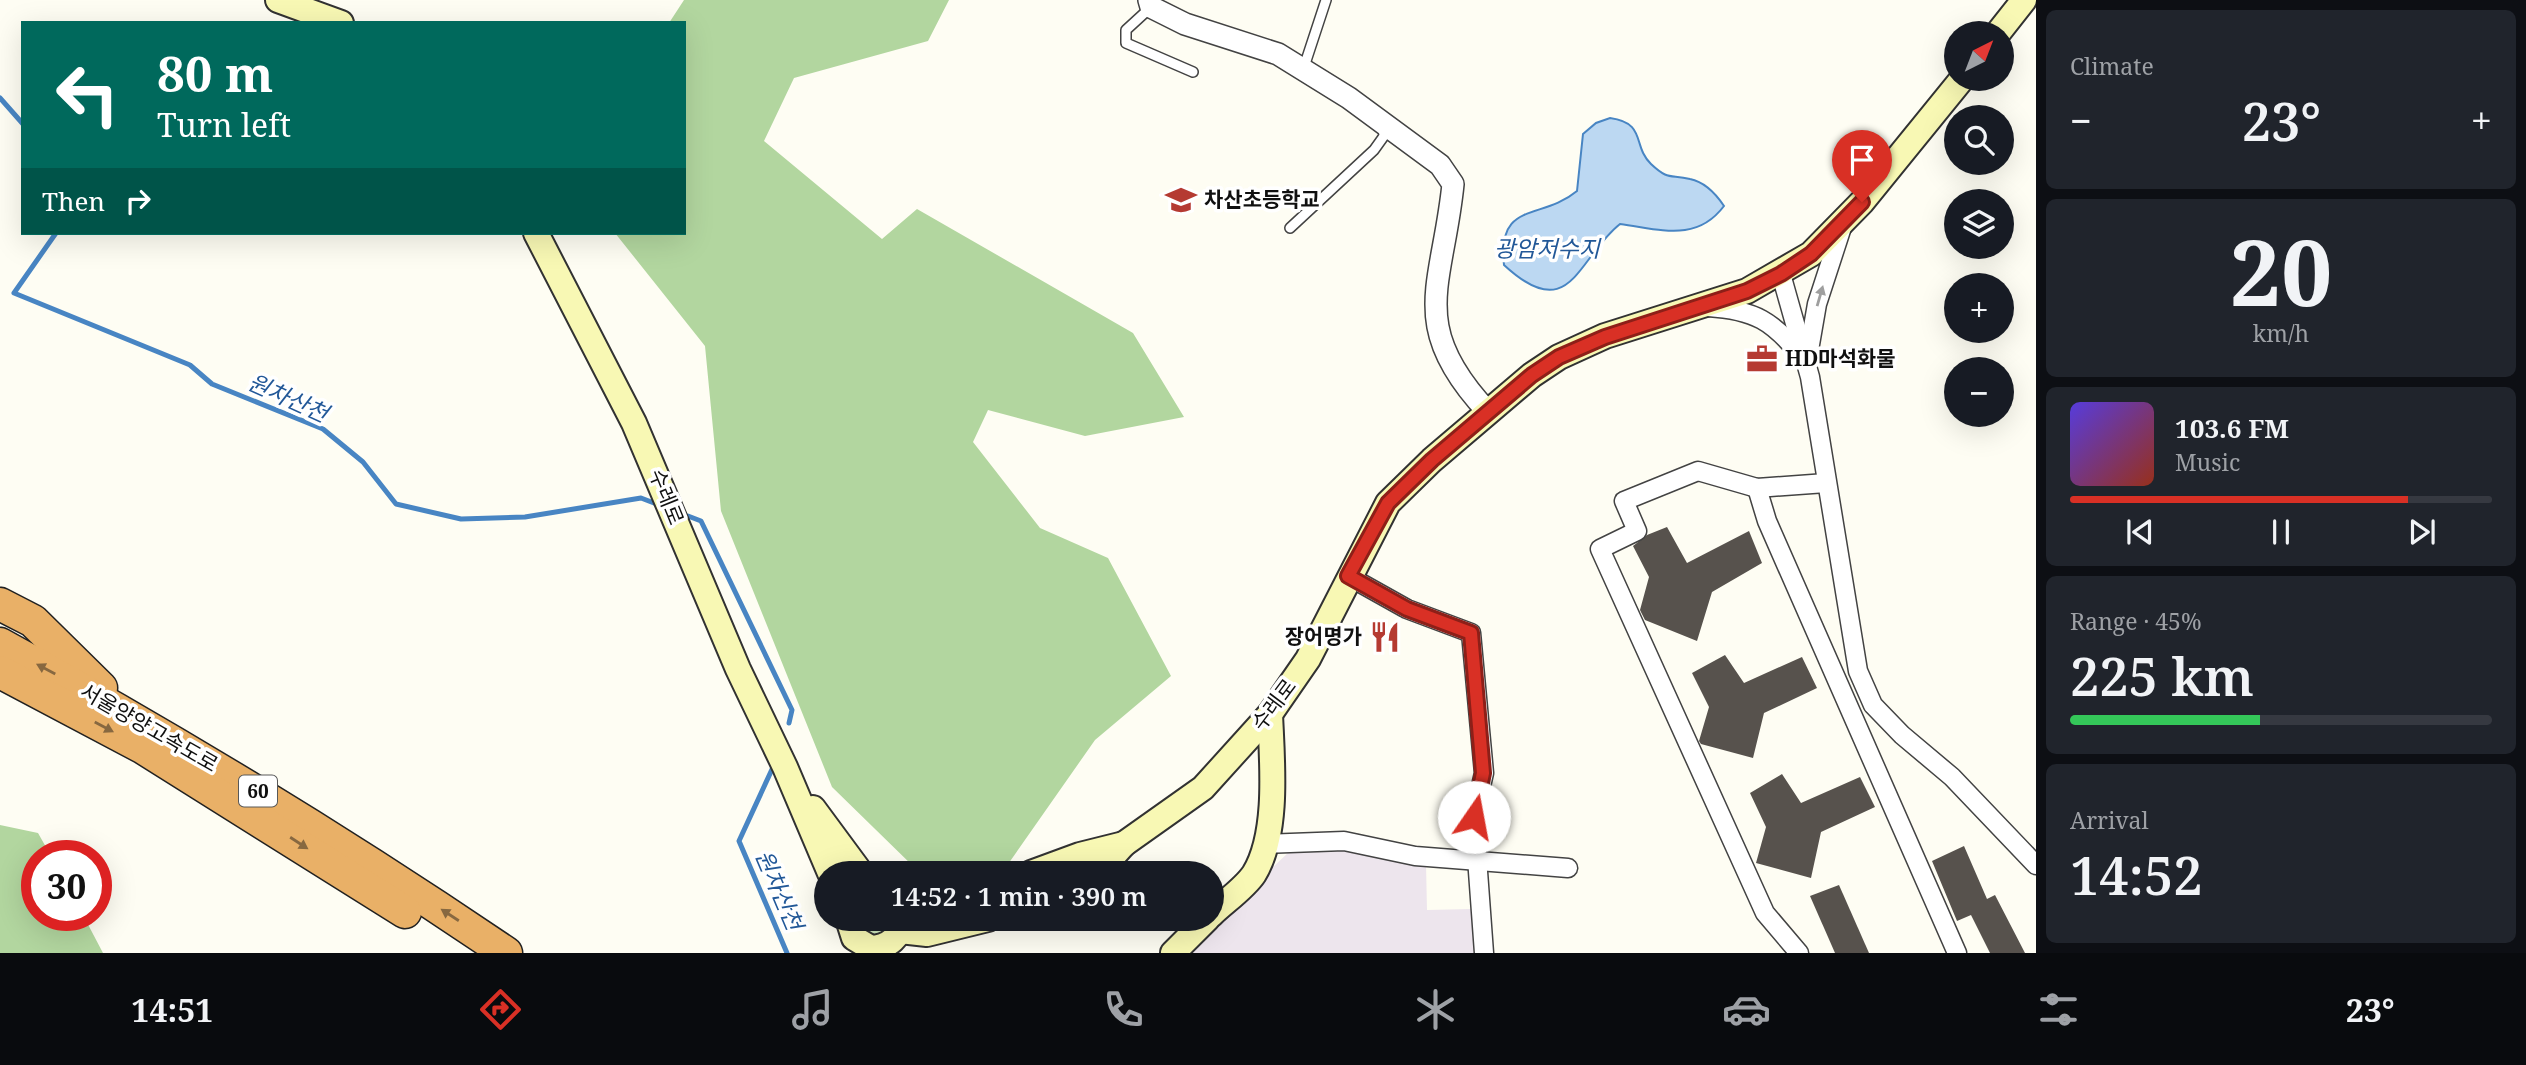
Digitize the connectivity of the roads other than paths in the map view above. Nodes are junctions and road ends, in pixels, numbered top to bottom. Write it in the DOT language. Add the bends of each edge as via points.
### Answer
graph roads {
  1 [pos="278,0"];
  2 [pos="1326,0"];
  3 [pos="2024,0"];
  4 [pos="1150,3"];
  5 [pos="336,21"];
  6 [pos="2007,21"];
  7 [pos="1303,70"];
  8 [pos="1193,72"];
  9 [pos="1952,91"];
  10 [pos="1383,123"];
  11 [pos="1844,221"];
  12 [pos="1290,228"];
  13 [pos="537,235"];
  14 [pos="1781,274"];
  15 [pos="1702,307"];
  16 [pos="1807,363"];
  17 [pos="1488,412"];
  18 [pos="1826,483"];
  19 [pos="1757,488"];
  20 [pos="1348,576"];
  21 [pos="0,604"];
  22 [pos="0,645"];
  23 [pos="0,672"];
  24 [pos="127,713"];
  25 [pos="1270,714"];
  26 [pos="785,767"];
  27 [pos="1124,844"];
  28 [pos="1265,844"];
  29 [pos="825,861"];
  30 [pos="852,861"];
  31 [pos="1064,861"];
  32 [pos="1109,861"];
  33 [pos="1476,863"];
  34 [pos="2036,865"];
  35 [pos="1568,868"];
  36 [pos="1224,903"];
  37 [pos="898,931"];
  38 [pos="918,931"];
  39 [pos="939,931"];
  40 [pos="1195,931"];
  41 [pos="848,934"];
  42 [pos="876,950"];
  43 [pos="467,953"];
  44 [pos="506,953"];
  45 [pos="1173,953"];
  46 [pos="1483,953"];
  47 [pos="1799,953"];
  48 [pos="1957,953"];
  1 -- 5 [label="main road"];
  2 -- 7 [label="lane"];
  3 -- 6 [label="main road"];
  4 -- 7 [label="street" via="1185,24 1278,54"];
  4 -- 8 [label="lane" via="1126,30 1126,43"];
  7 -- 10 [label="street"];
  9 -- 11 [label="main road, 수레로"];
  10 -- 12 [label="lane" via="1384,136 1374,150"];
  10 -- 17 [label="street" via="1440,165 1453,184 1435,281 1436,315 1442,348"];
  11 -- 14 [label="main road, 수레로" via="1811,254"];
  16 -- 11 [label="street, one-way" via="1817,304"];
  13 -- 26 [label="main road, 수레로" via="634,423 738,669"];
  14 -- 15 [label="main road, 수레로"];
  14 -- 16 [label="street"];
  15 -- 16 [label="street" via="1734,309 1766,320"];
  15 -- 17 [label="main road, 수레로" via="1605,337 1559,357"];
  16 -- 18 [label="street"];
  17 -- 20 [label="main road, 수레로" via="1388,503"];
  18 -- 19 [label="street"];
  18 -- 34 [label="street" via="1858,671 1873,705 1952,777"];
  19 -- 47 [label="street" via="1698,471 1624,501 1637,531 1600,549 1760,901 1787,943"];
  19 -- 48 [label="street" via="1767,522"];
  20 -- 25 [label="main road, 수레로" via="1308,659"];
  20 -- 33 [label="street" via="1407,609 1471,633 1483,773 1474,817"];
  21 -- 24 [label="highway" via="33,621"];
  24 -- 22 [label="highway, 서울양양고속도로 / 60, one-way"];
  23 -- 43 [label="highway, 서울양양고속도로 / 60, one-way" via="153,754"];
  44 -- 24 [label="highway, 서울양양고속도로 / 60, one-way" via="276,802"];
  25 -- 27 [label="main road, 수레로" via="1203,788"];
  25 -- 28 [label="main road" via="1272,760"];
  26 -- 29 [label="main road, 수레로"];
  26 -- 30 [label="main road, 수레로"];
  27 -- 31 [label="main road, 수레로"];
  27 -- 32 [label="main road, 수레로"];
  28 -- 33 [label="street" via="1344,841"];
  28 -- 36 [label="main road" via="1253,875"];
  33 -- 35 [label="street"];
  33 -- 46 [label="street"];
  37 -- 42 [label="main road" via="892,942"];
  38 -- 39 [label="main road"];
  40 -- 45 [label="main road"];
  41 -- 42 [label="main road"];
}
